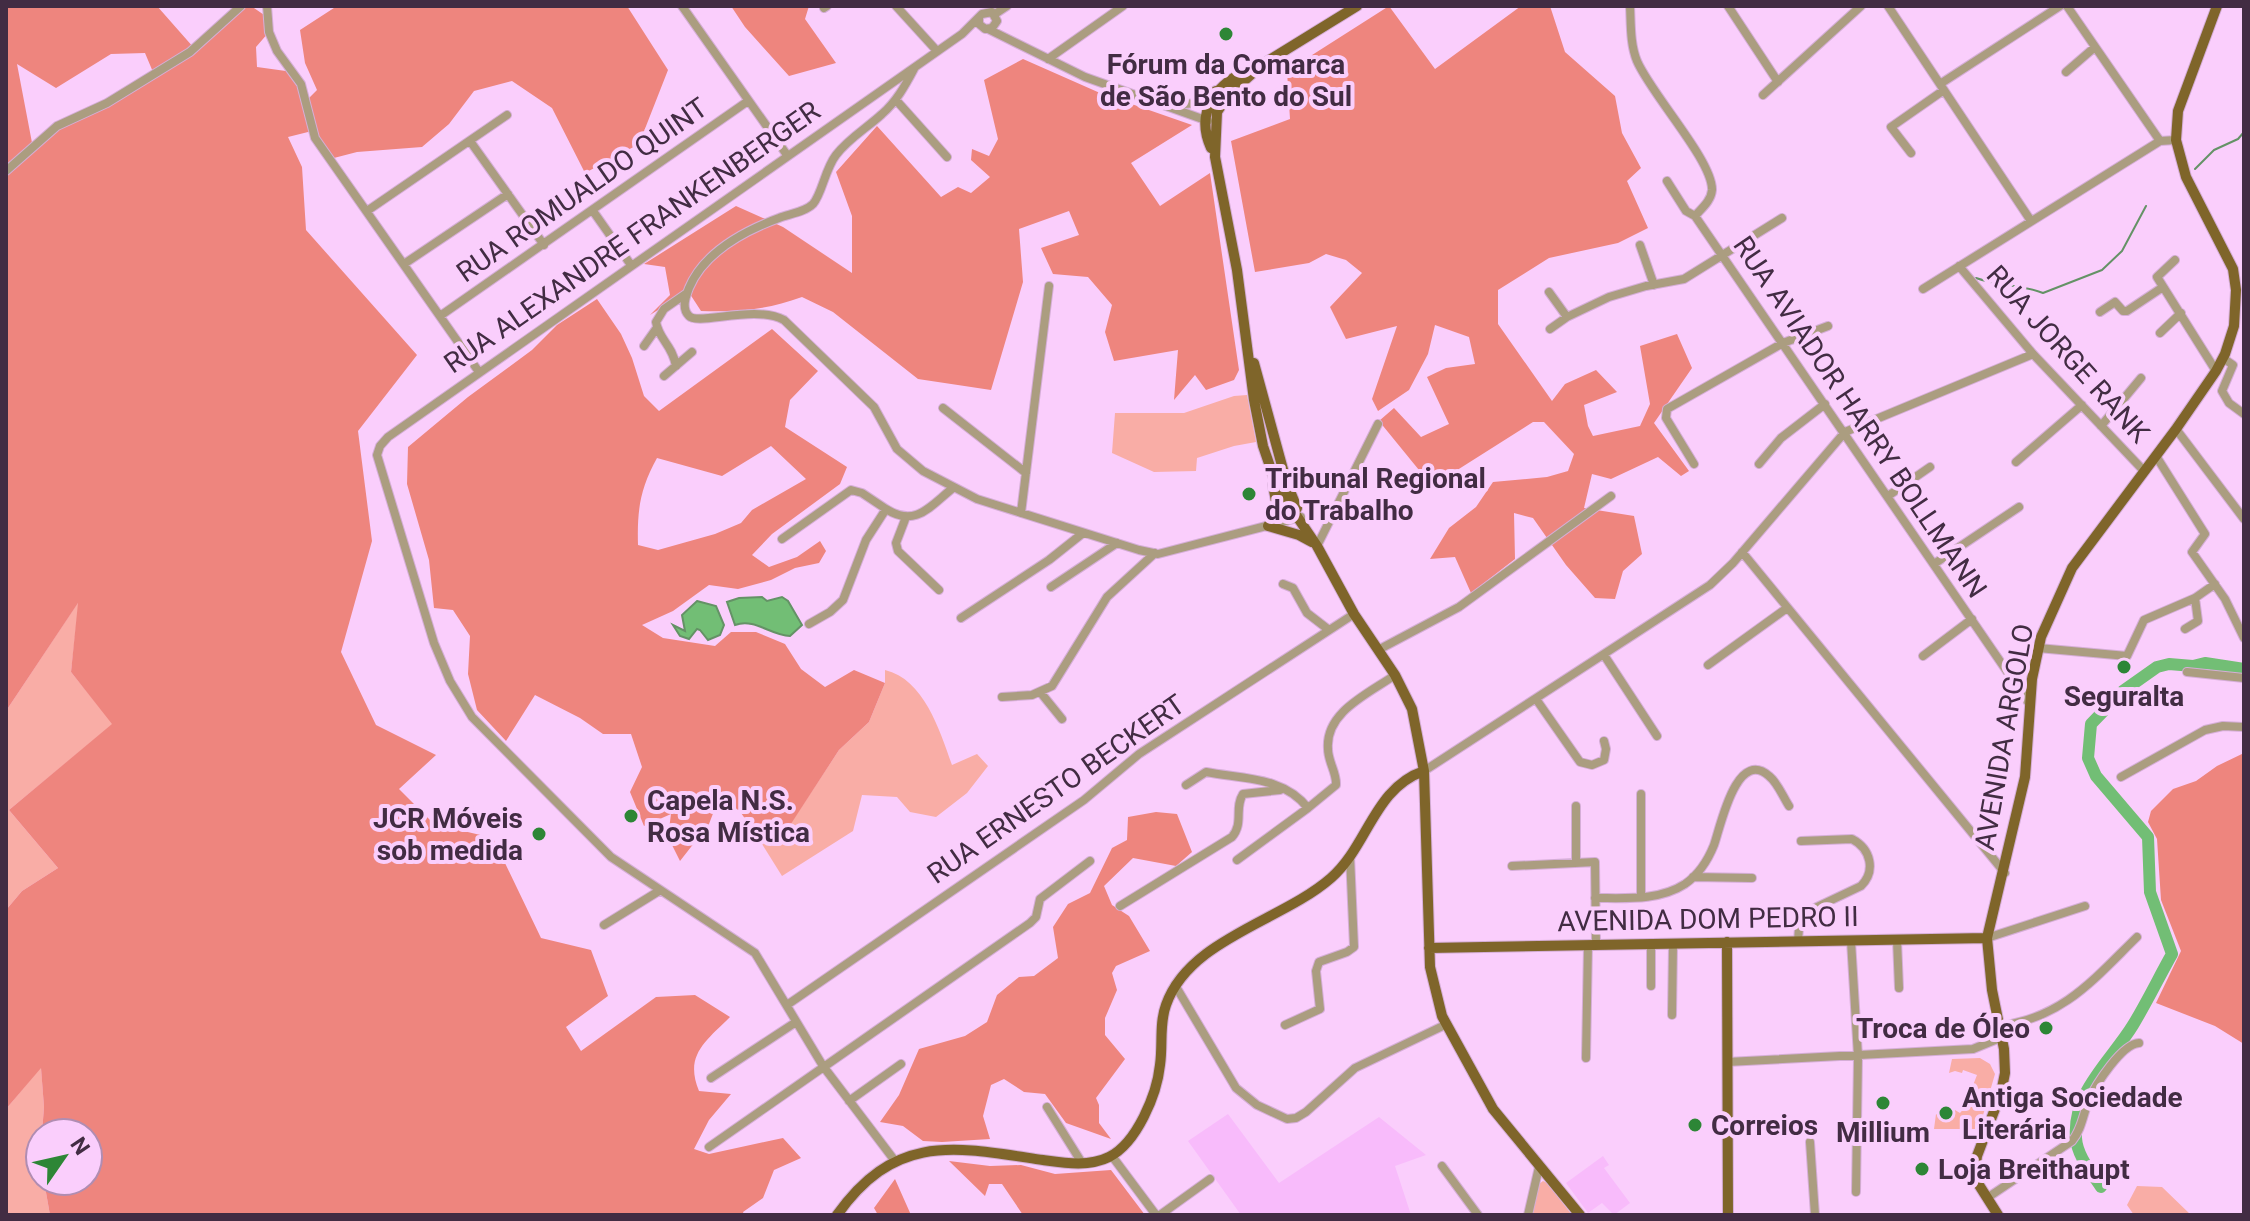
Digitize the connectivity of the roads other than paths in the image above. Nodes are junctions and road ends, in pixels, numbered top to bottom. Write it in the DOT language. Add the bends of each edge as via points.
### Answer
graph roads {
  1 [pos="241,6"];
  2 [pos="267,6"];
  3 [pos="682,6"];
  4 [pos="896,6"];
  5 [pos="1007,6"];
  6 [pos="1123,6"];
  7 [pos="1357,6"];
  8 [pos="1630,6"];
  9 [pos="1728,6"];
  10 [pos="1861,6"];
  11 [pos="1888,6"];
  12 [pos="2060,6"];
  13 [pos="2067,6"];
  14 [pos="2217,6"];
  15 [pos="981,13"];
  16 [pos="995,14"];
  17 [pos="985,28"];
  18 [pos="962,34"];
  19 [pos="1015,41"];
  20 [pos="2095,47"];
  21 [pos="937,51"];
  22 [pos="1048,59"];
  23 [pos="1263,64"];
  24 [pos="916,65"];
  25 [pos="2066,72"];
  26 [pos="1778,82"];
  27 [pos="1942,87"];
  28 [pos="1217,90"];
  29 [pos="1763,95"];
  30 [pos="896,100"];
  31 [pos="748,101"];
  32 [pos="1196,103"];
  33 [pos="1164,106"];
  34 [pos="1212,113"];
  35 [pos="507,115"];
  36 [pos="1193,117"];
  37 [pos="2176,140"];
  38 [pos="470,141"];
  39 [pos="2160,141"];
  40 [pos="1911,153"];
  41 [pos="787,155"];
  42 [pos="947,157"];
  43 [pos="6,171"];
  44 [pos="1667,181"];
  45 [pos="508,194"];
  46 [pos="367,211"];
  47 [pos="593,211"];
  48 [pos="1695,216"];
  49 [pos="1782,218"];
  50 [pos="2031,221"];
  51 [pos="544,245"];
  52 [pos="1640,245"];
  53 [pos="1722,255"];
  54 [pos="2175,260"];
  55 [pos="404,264"];
  56 [pos="631,265"];
  57 [pos="1959,266"];
  58 [pos="1654,285"];
  59 [pos="1049,286"];
  60 [pos="2163,287"];
  61 [pos="1923,289"];
  62 [pos="688,292"];
  63 [pos="1549,292"];
  64 [pos="2100,312"];
  65 [pos="2181,313"];
  66 [pos="440,316"];
  67 [pos="1567,317"];
  68 [pos="1828,326"];
  69 [pos="656,329"];
  70 [pos="1550,329"];
  71 [pos="2160,333"];
  72 [pos="1247,334"];
  73 [pos="1783,343"];
  74 [pos="644,346"];
  75 [pos="692,352"];
  76 [pos="2033,354"];
  77 [pos="2224,356"];
  78 [pos="676,366"];
  79 [pos="2216,371"];
  80 [pos="479,372"];
  81 [pos="664,376"];
  82 [pos="2141,378"];
  83 [pos="1825,404"];
  84 [pos="2082,405"];
  85 [pos="943,408"];
  86 [pos="2244,414"];
  87 [pos="1378,424"];
  88 [pos="2101,426"];
  89 [pos="2176,429"];
  90 [pos="1845,432"];
  91 [pos="2156,456"];
  92 [pos="2016,462"];
  93 [pos="1694,464"];
  94 [pos="1759,464"];
  95 [pos="1269,465"];
  96 [pos="1930,467"];
  97 [pos="2144,471"];
  98 [pos="1026,473"];
  99 [pos="953,488"];
  100 [pos="1611,496"];
  101 [pos="1888,496"];
  102 [pos="2019,507"];
  103 [pos="886,509"];
  104 [pos="1021,513"];
  105 [pos="906,517"];
  106 [pos="2244,519"];
  107 [pos="1301,521"];
  108 [pos="1268,526"];
  109 [pos="1083,533"];
  110 [pos="782,539"];
  111 [pos="1117,543"];
  112 [pos="1317,546"];
  113 [pos="1742,552"];
  114 [pos="1155,553"];
  115 [pos="1934,564"];
  116 [pos="1283,584"];
  117 [pos="2215,584"];
  118 [pos="1051,587"];
  119 [pos="939,590"];
  120 [pos="2195,598"];
  121 [pos="1787,608"];
  122 [pos="1354,614"];
  123 [pos="961,618"];
  124 [pos="1972,619"];
  125 [pos="809,624"];
  126 [pos="2185,629"];
  127 [pos="1329,630"];
  128 [pos="2244,638"];
  129 [pos="2038,648"];
  130 [pos="1378,650"];
  131 [pos="1604,655"];
  132 [pos="1923,656"];
  133 [pos="1708,665"];
  134 [pos="2187,672"];
  135 [pos="1395,675"];
  136 [pos="2244,678"];
  137 [pos="2032,679"];
  138 [pos="2014,682"];
  139 [pos="1041,693"];
  140 [pos="1002,697"];
  141 [pos="1536,699"];
  142 [pos="2030,705"];
  143 [pos="1062,719"];
  144 [pos="2244,727"];
  145 [pos="1657,736"];
  146 [pos="1604,741"];
  147 [pos="1424,771"];
  148 [pos="2121,777"];
  149 [pos="1186,785"];
  150 [pos="1288,790"];
  151 [pos="1641,794"];
  152 [pos="1576,806"];
  153 [pos="1789,806"];
  154 [pos="1308,808"];
  155 [pos="1801,841"];
  156 [pos="1350,855"];
  157 [pos="1237,860"];
  158 [pos="1090,861"];
  159 [pos="1576,862"];
  160 [pos="1512,866"];
  161 [pos="2005,873"];
  162 [pos="1693,877"];
  163 [pos="1752,878"];
  164 [pos="659,891"];
  165 [pos="1641,897"];
  166 [pos="1595,898"];
  167 [pos="1120,906"];
  168 [pos="2085,906"];
  169 [pos="604,925"];
  170 [pos="2137,937"];
  171 [pos="1987,938"];
  172 [pos="1897,940"];
  173 [pos="1798,941"];
  174 [pos="1851,941"];
  175 [pos="1727,942"];
  176 [pos="1651,944"];
  177 [pos="1673,944"];
  178 [pos="1592,945"];
  179 [pos="1429,948"];
  180 [pos="1175,985"];
  181 [pos="1651,986"];
  182 [pos="1899,988"];
  183 [pos="787,1005"];
  184 [pos="1672,1015"];
  185 [pos="796,1022"];
  186 [pos="1447,1024"];
  187 [pos="1285,1025"];
  188 [pos="2000,1030"];
  189 [pos="2139,1043"];
  190 [pos="1858,1056"];
  191 [pos="1586,1058"];
  192 [pos="1727,1062"];
  193 [pos="901,1064"];
  194 [pos="823,1066"];
  195 [pos="711,1078"];
  196 [pos="849,1101"];
  197 [pos="1047,1107"];
  198 [pos="1810,1142"];
  199 [pos="709,1147"];
  200 [pos="1112,1156"];
  201 [pos="895,1161"];
  202 [pos="1082,1163"];
  203 [pos="1442,1166"];
  204 [pos="1539,1167"];
  205 [pos="1210,1179"];
  206 [pos="1856,1192"];
  207 [pos="1987,1198"];
  208 [pos="837,1215"];
  209 [pos="1158,1215"];
  210 [pos="1478,1215"];
  211 [pos="1528,1215"];
  212 [pos="1580,1215"];
  213 [pos="1728,1215"];
  214 [pos="1815,1215"];
  215 [pos="1998,1215"];
  1 -- 43 [label="street" via="190,52 107,103 57,126"];
  2 -- 46 [label="street" via="269,32 301,84 312,130"];
  3 -- 31 [label="street"];
  4 -- 21 [label="street"];
  5 -- 16 [label="street"];
  6 -- 22 [label="street"];
  7 -- 23 [label="main road"];
  8 -- 48 [label="street" via="1638,63 1711,181 1711,197"];
  9 -- 26 [label="street"];
  10 -- 26 [label="street"];
  11 -- 27 [label="street"];
  12 -- 27 [label="street"];
  13 -- 20 [label="street"];
  14 -- 37 [label="main road" via="2178,111"];
  15 -- 16 [label="street"];
  15 -- 17 [label="street"];
  15 -- 18 [label="street"];
  16 -- 17 [label="street"];
  16 -- 19 [label="street"];
  17 -- 18 [label="street"];
  17 -- 19 [label="street"];
  18 -- 21 [label="street, RUA ALEXANDRE FRANKENBERGER"];
  19 -- 22 [label="street"];
  20 -- 25 [label="street"];
  20 -- 39 [label="street"];
  21 -- 24 [label="street, RUA ALEXANDRE FRANKENBERGER"];
  22 -- 33 [label="street"];
  23 -- 28 [label="main road"];
  23 -- 34 [label="main road"];
  24 -- 30 [label="street"];
  24 -- 41 [label="street, RUA ALEXANDRE FRANKENBERGER"];
  26 -- 29 [label="street"];
  27 -- 40 [label="street" via="1891,127"];
  27 -- 50 [label="street"];
  28 -- 32 [label="main road"];
  28 -- 34 [label="main road"];
  30 -- 42 [label="street"];
  30 -- 62 [label="street" via="839,151 810,206 715,253 699,268"];
  31 -- 41 [label="street"];
  31 -- 47 [label="street, RUA ROMUALDO QUINT"];
  32 -- 33 [label="street"];
  32 -- 34 [label="street"];
  32 -- 36 [label="street"];
  33 -- 36 [label="street"];
  34 -- 36 [label="street"];
  34 -- 72 [label="main road"];
  35 -- 38 [label="street"];
  37 -- 39 [label="street"];
  37 -- 77 [label="main road, AVENIDA ARGOLO" via="2186,177 2235,277 2234,326"];
  38 -- 45 [label="street"];
  38 -- 46 [label="street"];
  39 -- 50 [label="street"];
  41 -- 56 [label="street, RUA ALEXANDRE FRANKENBERGER"];
  44 -- 48 [label="street, RUA AVIADOR HARRY BOLLMANN"];
  45 -- 51 [label="street"];
  45 -- 55 [label="street"];
  46 -- 55 [label="street"];
  47 -- 51 [label="street, RUA ROMUALDO QUINT"];
  47 -- 56 [label="street"];
  48 -- 53 [label="street, RUA AVIADOR HARRY BOLLMANN"];
  49 -- 53 [label="street"];
  50 -- 57 [label="street"];
  51 -- 66 [label="street, RUA ROMUALDO QUINT"];
  52 -- 58 [label="street"];
  53 -- 58 [label="street" via="1684,279"];
  53 -- 73 [label="street, RUA AVIADOR HARRY BOLLMANN"];
  54 -- 60 [label="street" via="2157,277"];
  55 -- 66 [label="street"];
  56 -- 80 [label="street, RUA ALEXANDRE FRANKENBERGER"];
  57 -- 61 [label="street"];
  57 -- 76 [label="street, RUA JORGE RANK"];
  58 -- 67 [label="street" via="1609,297"];
  59 -- 98 [label="street"];
  60 -- 64 [label="street" via="2127,311 2115,302"];
  60 -- 65 [label="street"];
  62 -- 69 [label="street" via="664,309"];
  62 -- 99 [label="street" via="686,312 695,320 756,312 784,320 874,407 903,456"];
  63 -- 67 [label="street"];
  65 -- 71 [label="street"];
  65 -- 79 [label="street"];
  66 -- 80 [label="street"];
  67 -- 70 [label="street"];
  68 -- 73 [label="street"];
  69 -- 74 [label="street"];
  69 -- 78 [label="street" via="673,351"];
  72 -- 95 [label="main road" via="1254,400"];
  72 -- 107 [label="main road"];
  73 -- 83 [label="street, RUA AVIADOR HARRY BOLLMANN"];
  73 -- 93 [label="street" via="1667,409 1666,418"];
  75 -- 78 [label="street"];
  76 -- 84 [label="street, RUA JORGE RANK"];
  76 -- 90 [label="street"];
  77 -- 79 [label="main road, AVENIDA ARGOLO"];
  77 -- 86 [label="street" via="2233,365 2224,397"];
  78 -- 81 [label="street"];
  79 -- 89 [label="main road, AVENIDA ARGOLO"];
  80 -- 164 [label="street, RUA ALEXANDRE FRANKENBERGER" via="388,437 378,450 377,462 426,618 450,681 488,736 602,850"];
  82 -- 88 [label="street"];
  83 -- 90 [label="street, RUA AVIADOR HARRY BOLLMANN"];
  83 -- 94 [label="street" via="1781,438"];
  84 -- 88 [label="street, RUA JORGE RANK"];
  84 -- 92 [label="street"];
  85 -- 98 [label="street"];
  87 -- 112 [label="street"];
  88 -- 97 [label="street, RUA JORGE RANK"];
  89 -- 91 [label="main road, AVENIDA ARGOLO"];
  89 -- 106 [label="street"];
  90 -- 101 [label="street, RUA AVIADOR HARRY BOLLMANN"];
  90 -- 113 [label="street"];
  91 -- 97 [label="main road, AVENIDA ARGOLO"];
  91 -- 117 [label="street" via="2205,534 2192,552"];
  95 -- 107 [label="main road"];
  95 -- 108 [label="main road" via="1278,512"];
  96 -- 101 [label="street"];
  97 -- 129 [label="main road, AVENIDA ARGOLO" via="2072,568"];
  98 -- 104 [label="street"];
  99 -- 104 [label="street"];
  99 -- 105 [label="street" via="921,513"];
  100 -- 130 [label="street" via="1459,607"];
  101 -- 115 [label="street, RUA AVIADOR HARRY BOLLMANN"];
  102 -- 115 [label="street"];
  103 -- 105 [label="street"];
  103 -- 110 [label="street" via="851,490"];
  103 -- 125 [label="street" via="866,540 843,600"];
  104 -- 109 [label="street"];
  105 -- 119 [label="street" via="898,551"];
  107 -- 108 [label="street"];
  107 -- 112 [label="main road"];
  108 -- 112 [label="main road"];
  108 -- 114 [label="street"];
  109 -- 111 [label="street"];
  109 -- 123 [label="street"];
  111 -- 114 [label="street"];
  111 -- 118 [label="street"];
  112 -- 122 [label="main road"];
  113 -- 121 [label="street"];
  113 -- 131 [label="street" via="1700,593"];
  114 -- 139 [label="street" via="1111,592 1057,682"];
  115 -- 124 [label="street, RUA AVIADOR HARRY BOLLMANN"];
  116 -- 127 [label="street" via="1293,588 1310,617"];
  117 -- 120 [label="street"];
  117 -- 128 [label="street"];
  120 -- 126 [label="street" via="2198,621"];
  120 -- 129 [label="street" via="2144,620 2127,656"];
  121 -- 133 [label="street"];
  121 -- 161 [label="street"];
  122 -- 127 [label="street, RUA ERNESTO BECKERT"];
  122 -- 130 [label="main road"];
  124 -- 132 [label="street"];
  124 -- 138 [label="street, RUA AVIADOR HARRY BOLLMANN"];
  127 -- 183 [label="street, RUA ERNESTO BECKERT" via="1139,754 1084,800"];
  129 -- 137 [label="main road, AVENIDA ARGOLO"];
  130 -- 135 [label="main road"];
  131 -- 141 [label="street"];
  131 -- 145 [label="street"];
  134 -- 136 [label="street"];
  135 -- 147 [label="main road" via="1412,709"];
  135 -- 154 [label="street" via="1332,723 1328,753 1336,785"];
  137 -- 138 [label="street"];
  137 -- 142 [label="main road, AVENIDA ARGOLO"];
  138 -- 142 [label="street, RUA AVIADOR HARRY BOLLMANN"];
  139 -- 140 [label="street"];
  139 -- 143 [label="street"];
  141 -- 146 [label="street" via="1580,762 1604,760"];
  141 -- 147 [label="street"];
  142 -- 161 [label="main road, AVENIDA ARGOLO" via="2025,777"];
  144 -- 148 [label="street" via="2205,730"];
  147 -- 156 [label="main road" via="1392,789"];
  147 -- 179 [label="main road"];
  149 -- 150 [label="street" via="1206,772"];
  150 -- 154 [label="street"];
  150 -- 167 [label="street" via="1245,792 1232,837"];
  151 -- 165 [label="street"];
  152 -- 159 [label="street"];
  153 -- 162 [label="street" via="1763,772 1742,778 1731,791 1713,847"];
  154 -- 157 [label="street"];
  155 -- 173 [label="street" via="1852,839 1865,851 1870,868 1861,886 1800,915"];
  156 -- 180 [label="main road" via="1325,883 1196,961"];
  156 -- 187 [label="street" via="1354,947 1319,962 1320,1009"];
  158 -- 194 [label="street" via="1040,899 1030,923"];
  159 -- 160 [label="street"];
  159 -- 166 [label="street" via="1595,862"];
  161 -- 171 [label="main road, AVENIDA ARGOLO"];
  162 -- 163 [label="street"];
  162 -- 165 [label="street" via="1666,893"];
  164 -- 169 [label="street"];
  164 -- 183 [label="street" via="750,949"];
  165 -- 166 [label="street"];
  166 -- 178 [label="street"];
  168 -- 171 [label="street"];
  170 -- 188 [label="street" via="2067,1003"];
  171 -- 172 [label="main road, AVENIDA DOM PEDRO II"];
  171 -- 188 [label="main road, AVENIDA ARGOLO"];
  172 -- 174 [label="main road, AVENIDA DOM PEDRO II"];
  172 -- 182 [label="street"];
  173 -- 174 [label="main road, AVENIDA DOM PEDRO II"];
  173 -- 175 [label="main road, AVENIDA DOM PEDRO II"];
  174 -- 190 [label="street"];
  175 -- 177 [label="main road, AVENIDA DOM PEDRO II"];
  175 -- 192 [label="main road"];
  176 -- 177 [label="main road, AVENIDA DOM PEDRO II"];
  176 -- 178 [label="main road, AVENIDA DOM PEDRO II"];
  176 -- 181 [label="street"];
  177 -- 184 [label="street"];
  178 -- 179 [label="main road, AVENIDA DOM PEDRO II"];
  178 -- 191 [label="street"];
  179 -- 186 [label="main road" via="1434,988"];
  180 -- 186 [label="street" via="1236,1088 1287,1119 1306,1112 1355,1068"];
  180 -- 200 [label="main road" via="1163,1012 1154,1092 1134,1132"];
  183 -- 185 [label="street"];
  185 -- 194 [label="street"];
  185 -- 195 [label="street"];
  186 -- 204 [label="main road" via="1493,1109"];
  188 -- 190 [label="street" via="1995,1040 1973,1049"];
  188 -- 207 [label="main road, AVENIDA ARGOLO" via="2003,1083 1975,1165"];
  189 -- 207 [label="street" via="2125,1049 2095,1089 2074,1138"];
  190 -- 192 [label="street"];
  190 -- 206 [label="street"];
  192 -- 213 [label="main road"];
  193 -- 196 [label="street"];
  194 -- 196 [label="street"];
  194 -- 199 [label="street"];
  196 -- 201 [label="street"];
  197 -- 202 [label="street"];
  198 -- 214 [label="street"];
  200 -- 202 [label="main road"];
  200 -- 209 [label="street"];
  201 -- 202 [label="main road" via="917,1153 958,1150"];
  201 -- 208 [label="main road"];
  203 -- 210 [label="street"];
  204 -- 211 [label="street"];
  204 -- 212 [label="main road"];
  205 -- 209 [label="street"];
  207 -- 215 [label="main road, AVENIDA ARGOLO"];
}
